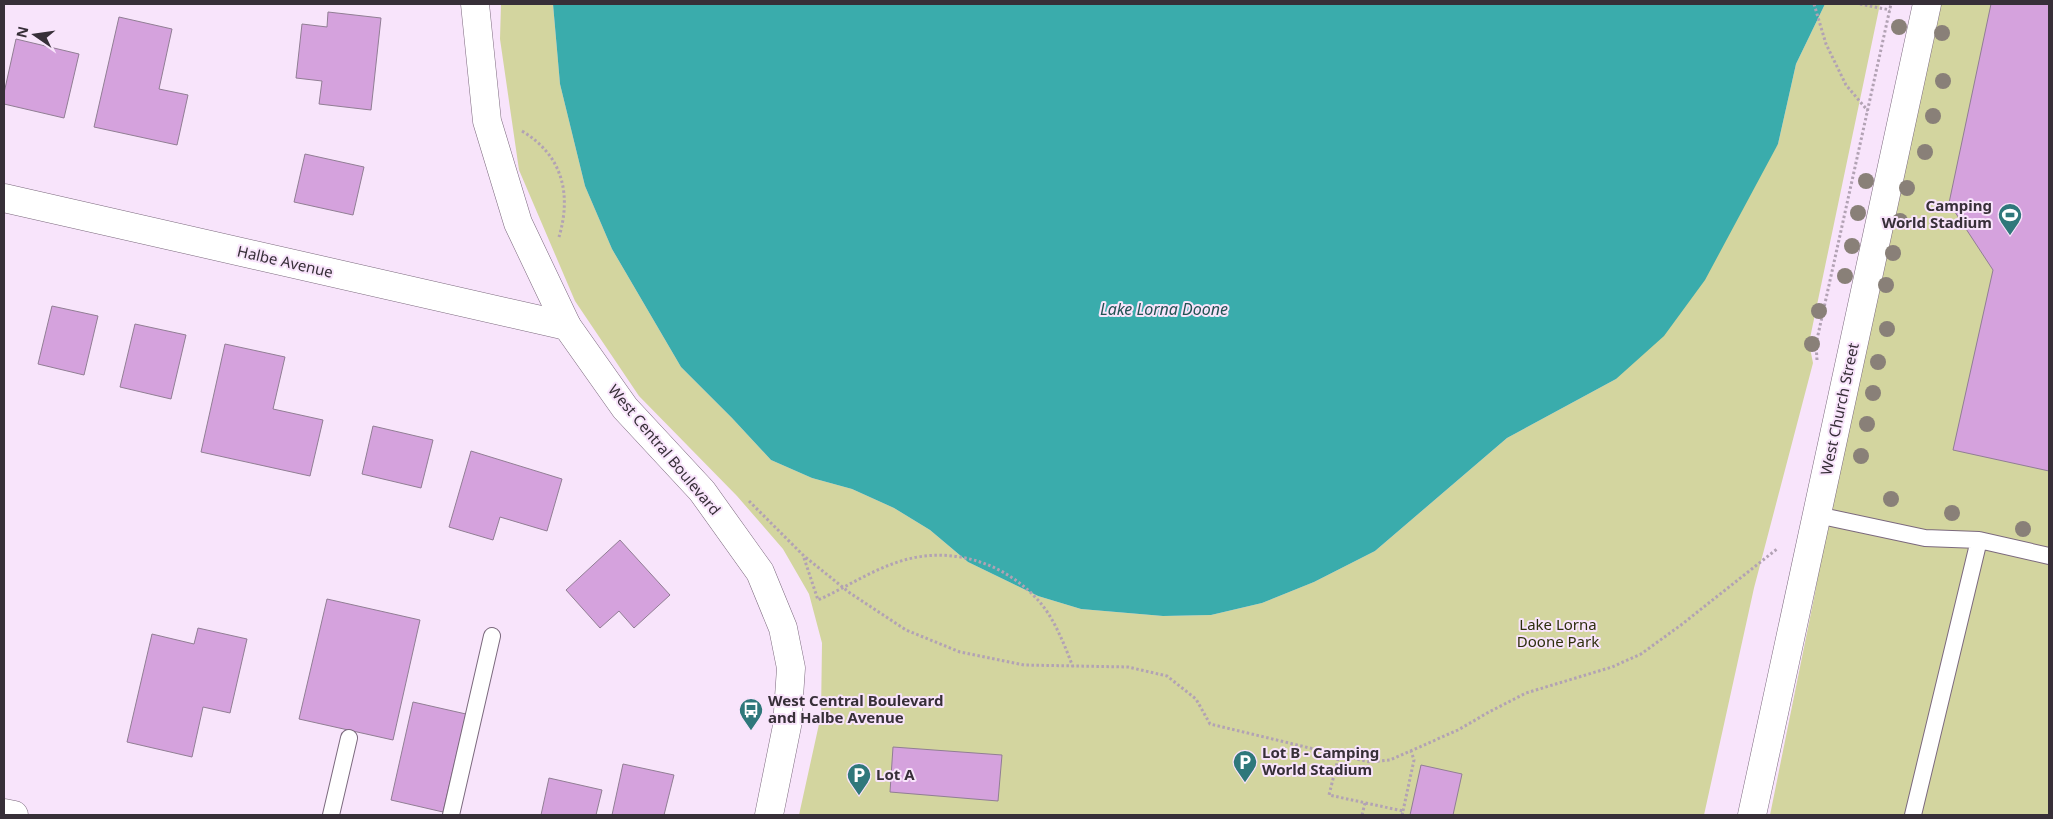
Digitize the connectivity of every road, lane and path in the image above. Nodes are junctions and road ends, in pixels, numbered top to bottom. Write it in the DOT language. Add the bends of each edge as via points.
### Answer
graph roads {
  1 [pos="475,4"];
  2 [pos="1814,4"];
  3 [pos="1860,4"];
  4 [pos="1891,4"];
  5 [pos="1928,4"];
  6 [pos="1890,10"];
  7 [pos="1869,112"];
  8 [pos="520,137"];
  9 [pos="4,198"];
  10 [pos="554,234"];
  11 [pos="567,326"];
  12 [pos="1818,363"];
  13 [pos="747,500"];
  14 [pos="1817,515"];
  15 [pos="1778,540"];
  16 [pos="1979,540"];
  17 [pos="804,556"];
  18 [pos="2049,556"];
  19 [pos="844,589"];
  20 [pos="492,636"];
  21 [pos="1073,667"];
  22 [pos="348,738"];
  23 [pos="1411,751"];
  24 [pos="1339,755"];
  25 [pos="1365,803"];
  26 [pos="4,813"];
  27 [pos="1402,813"];
  28 [pos="14,815"];
  29 [pos="331,815"];
  30 [pos="452,815"];
  31 [pos="769,815"];
  32 [pos="1362,815"];
  33 [pos="1752,815"];
  34 [pos="1912,815"];
  1 -- 11 [label="street, West Central Boulevard" via="487,121 518,223"];
  2 -- 7 [label="path" via="1826,44 1846,85"];
  3 -- 6 [label="path"];
  4 -- 6 [label="path"];
  5 -- 14 [label="street, West Church Street"];
  6 -- 7 [label="path"];
  7 -- 12 [label="path" via="1816,344"];
  8 -- 10 [label="path" via="519,128 546,149 563,184 565,207 557,243"];
  9 -- 11 [label="street, Halbe Avenue"];
  11 -- 31 [label="street, West Central Boulevard" via="624,408 702,491 760,572 783,628 792,668 787,726"];
  13 -- 17 [label="path"];
  14 -- 16 [label="lane" via="1926,538"];
  14 -- 33 [label="street, West Church Street"];
  15 -- 23 [label="path" via="1776,550 1641,654 1612,667 1526,693"];
  16 -- 18 [label="lane"];
  16 -- 34 [label="lane"];
  17 -- 19 [label="path"];
  17 -- 19 [label="path" via="818,600"];
  19 -- 21 [label="path" via="906,630 960,652 1024,665"];
  19 -- 21 [label="path" via="898,562 932,556 951,555 996,567 1038,600 1056,628"];
  20 -- 30 [label="lane"];
  21 -- 24 [label="path" via="1128,667 1167,676 1196,699 1210,724"];
  22 -- 29 [label="lane"];
  23 -- 24 [label="path" via="1390,760 1370,762"];
  23 -- 27 [label="path" via="1414,760"];
  24 -- 25 [label="path" via="1329,795"];
  25 -- 27 [label="path"];
  25 -- 32 [label="path"];
  26 -- 28 [label="street"];
}
